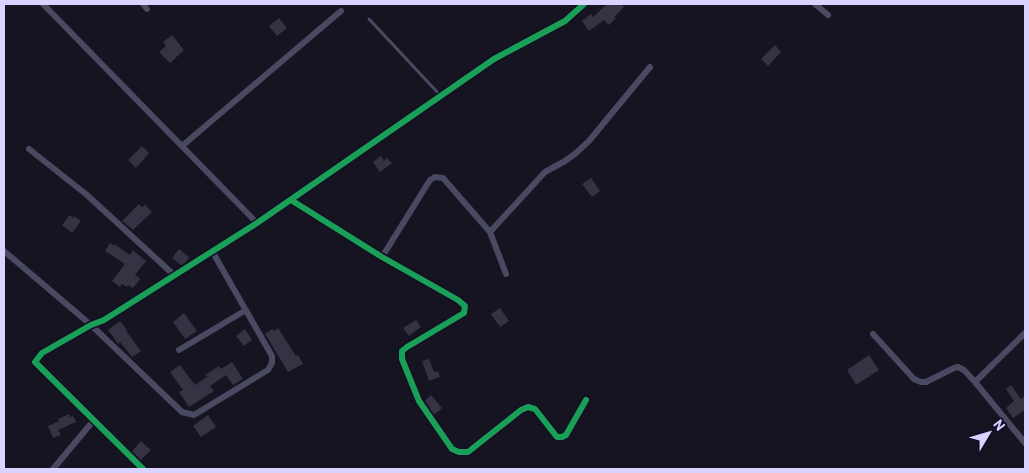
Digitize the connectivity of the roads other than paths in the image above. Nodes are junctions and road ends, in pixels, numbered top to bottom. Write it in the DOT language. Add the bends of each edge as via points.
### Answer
graph roads {
  1 [pos="43,4"];
  2 [pos="584,4"];
  3 [pos="815,4"];
  4 [pos="341,11"];
  5 [pos="828,15"];
  6 [pos="368,19"];
  7 [pos="650,67"];
  8 [pos="442,96"];
  9 [pos="182,146"];
  10 [pos="29,150"];
  11 [pos="291,200"];
  12 [pos="257,223"];
  13 [pos="490,232"];
  14 [pos="4,251"];
  15 [pos="212,251"];
  16 [pos="382,257"];
  17 [pos="506,274"];
  18 [pos="174,275"];
  19 [pos="246,310"];
  20 [pos="91,325"];
  21 [pos="1025,333"];
  22 [pos="873,334"];
  23 [pos="179,350"];
  24 [pos="975,382"];
  25 [pos="586,400"];
  26 [pos="94,420"];
  27 [pos="1025,443"];
  28 [pos="53,469"];
  29 [pos="143,469"];
  1 -- 9 [label="street"];
  2 -- 8 [label="street" via="565,21 494,59"];
  3 -- 5 [label="street"];
  4 -- 9 [label="street"];
  6 -- 8 [label="lane"];
  7 -- 13 [label="street" via="589,142 545,172"];
  8 -- 11 [label="street"];
  9 -- 12 [label="street"];
  10 -- 18 [label="street" via="88,195"];
  11 -- 12 [label="street"];
  11 -- 16 [label="street"];
  12 -- 15 [label="street"];
  13 -- 16 [label="street" via="443,178 435,177 430,180"];
  13 -- 17 [label="street"];
  14 -- 20 [label="street"];
  15 -- 18 [label="street"];
  15 -- 19 [label="street"];
  16 -- 25 [label="street" via="465,306 464,313 402,352 419,401 452,449 468,452 528,407 534,409 557,437 562,437"];
  18 -- 20 [label="street"];
  19 -- 20 [label="street" via="272,356 272,363 268,370 194,415 182,412"];
  19 -- 23 [label="street"];
  20 -- 26 [label="street" via="42,353 35,362"];
  21 -- 24 [label="street"];
  22 -- 24 [label="street" via="914,379 926,382 958,367"];
  24 -- 27 [label="street"];
  26 -- 28 [label="street"];
  26 -- 29 [label="street"];
}
